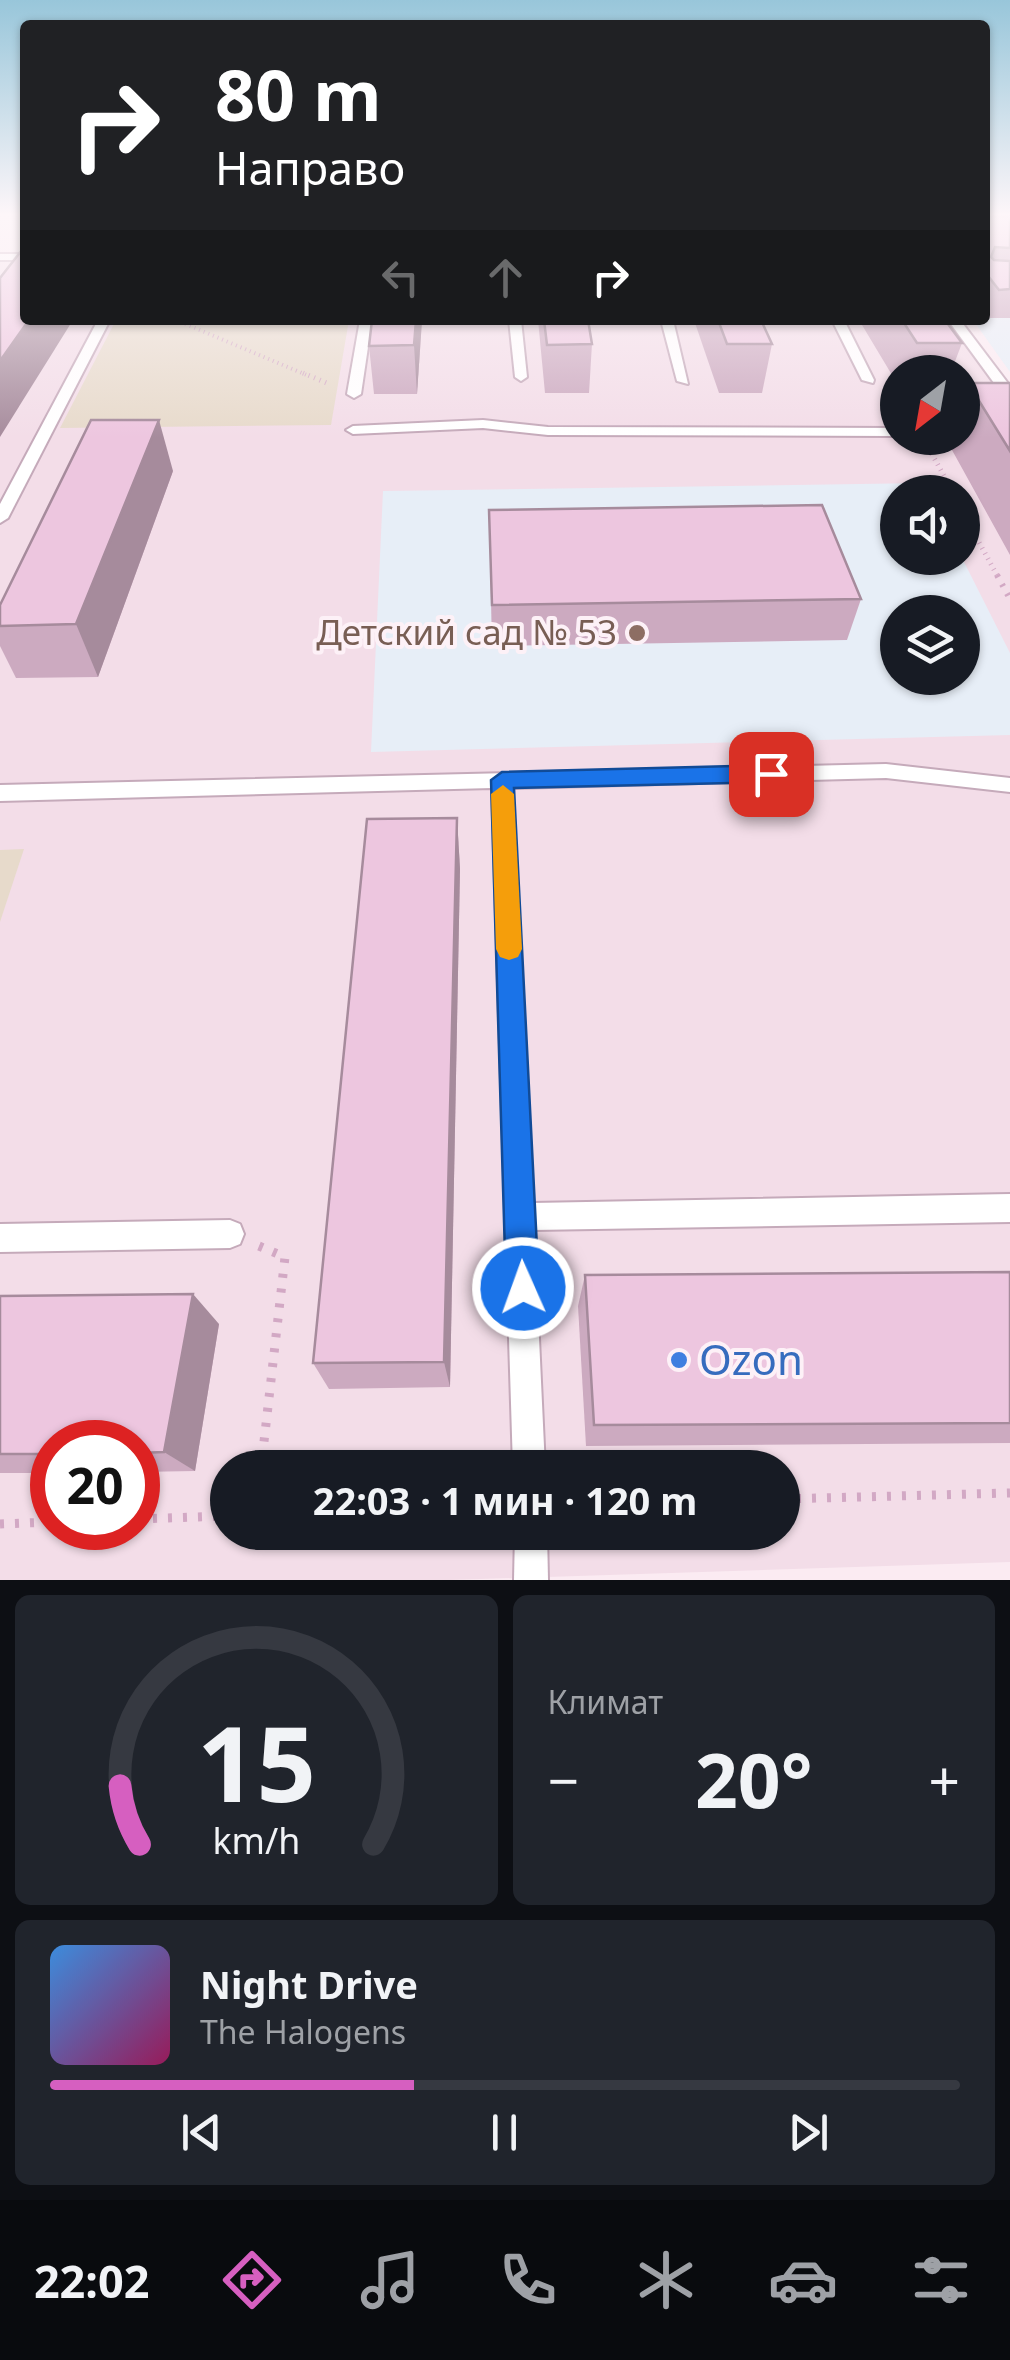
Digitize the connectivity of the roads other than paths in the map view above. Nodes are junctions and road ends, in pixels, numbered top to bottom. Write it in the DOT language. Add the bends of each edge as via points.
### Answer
graph roads {
  1 [pos="101,325"];
  2 [pos="365,325"];
  3 [pos="516,325"];
  4 [pos="668,325"];
  5 [pos="840,325"];
  6 [pos="958,325"];
  7 [pos="521,377"];
  8 [pos="868,380"];
  9 [pos="683,381"];
  10 [pos="354,394"];
  11 [pos="1010,396"];
  12 [pos="353,430"];
  13 [pos="880,432"];
  14 [pos="0,518"];
  15 [pos="502,780"];
  16 [pos="1010,785"];
  17 [pos="0,793"];
  18 [pos="1010,1208"];
  19 [pos="520,1217"];
  20 [pos="230,1234"];
  21 [pos="0,1238"];
  22 [pos="528,1450"];
  23 [pos="531,1550"];
  24 [pos="532,1580"];
  1 -- 14 [label="lane"];
  2 -- 10 [label="lane"];
  3 -- 7 [label="lane"];
  4 -- 9 [label="lane"];
  5 -- 8 [label="lane"];
  6 -- 11 [label="lane"];
  12 -- 13 [label="lane" via="483,424 548,431"];
  15 -- 16 [label="lane" via="886,771"];
  15 -- 17 [label="lane"];
  15 -- 19 [label="lane"];
  18 -- 19 [label="lane"];
  19 -- 22 [label="lane"];
  20 -- 21 [label="lane"];
  23 -- 24 [label="lane"];
}
